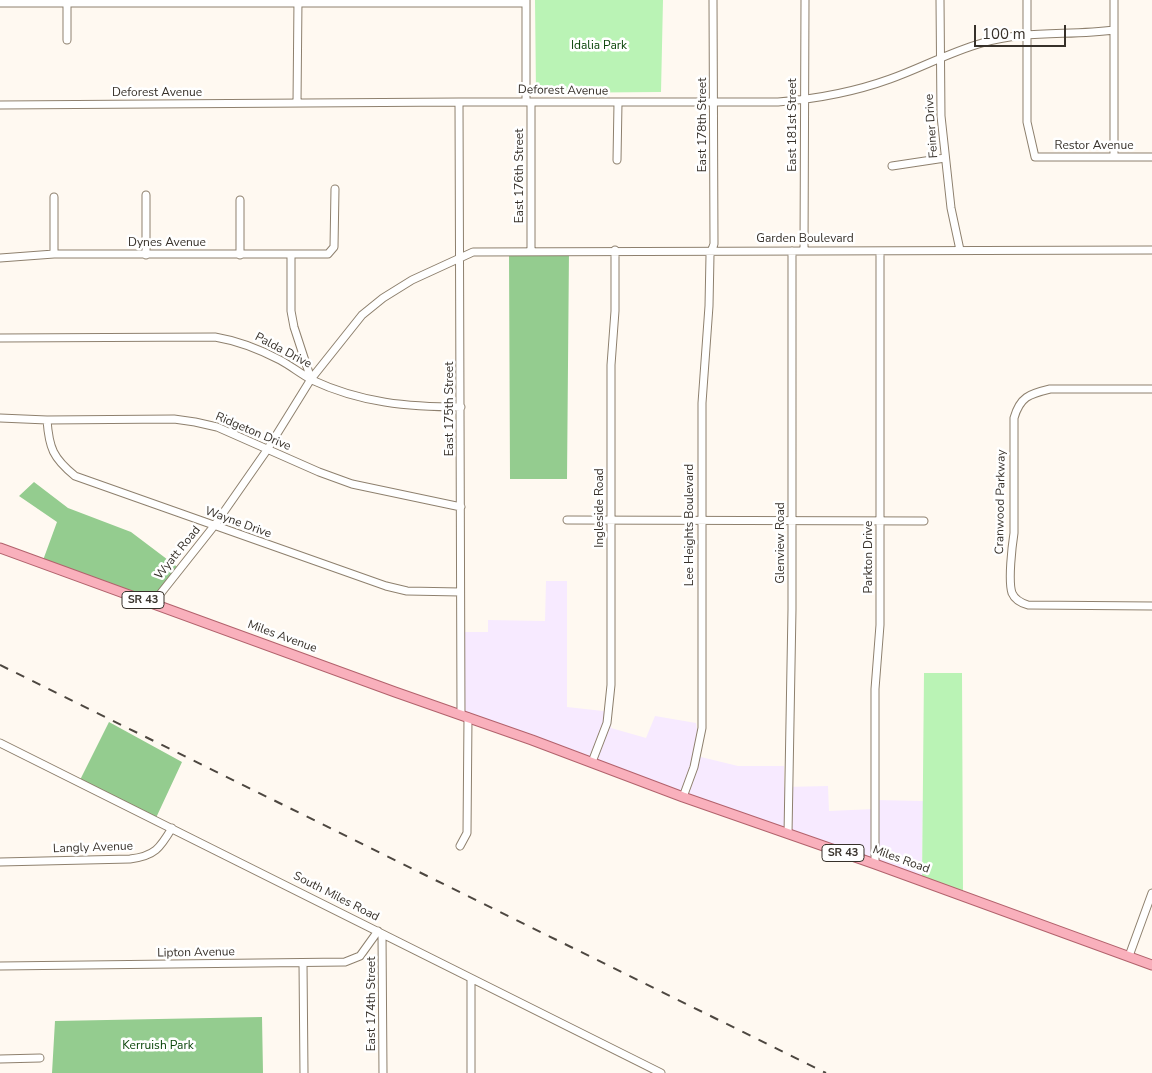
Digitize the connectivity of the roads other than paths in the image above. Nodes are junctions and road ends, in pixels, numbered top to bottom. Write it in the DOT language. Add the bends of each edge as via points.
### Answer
graph roads {
  1 [pos="713,0"];
  2 [pos="805,0"];
  3 [pos="940,0"];
  4 [pos="1027,0"];
  5 [pos="1114,0"];
  6 [pos="526,1"];
  7 [pos="67,2"];
  8 [pos="298,2"];
  9 [pos="0,3"];
  10 [pos="1114,30"];
  11 [pos="1027,34"];
  12 [pos="67,40"];
  13 [pos="940,57"];
  14 [pos="804,100"];
  15 [pos="459,102"];
  16 [pos="529,102"];
  17 [pos="714,102"];
  18 [pos="297,103"];
  19 [pos="618,103"];
  20 [pos="0,105"];
  21 [pos="1114,157"];
  22 [pos="1152,157"];
  23 [pos="945,158"];
  24 [pos="617,160"];
  25 [pos="892,166"];
  26 [pos="336,189"];
  27 [pos="146,195"];
  28 [pos="54,197"];
  29 [pos="240,200"];
  30 [pos="615,250"];
  31 [pos="712,250"];
  32 [pos="960,250"];
  33 [pos="1152,250"];
  34 [pos="532,251"];
  35 [pos="792,251"];
  36 [pos="804,251"];
  37 [pos="880,251"];
  38 [pos="54,254"];
  39 [pos="146,255"];
  40 [pos="240,255"];
  41 [pos="291,255"];
  42 [pos="0,258"];
  43 [pos="460,258"];
  44 [pos="0,338"];
  45 [pos="311,379"];
  46 [pos="1152,389"];
  47 [pos="461,407"];
  48 [pos="0,418"];
  49 [pos="47,420"];
  50 [pos="267,450"];
  51 [pos="461,507"];
  52 [pos="567,520"];
  53 [pos="611,520"];
  54 [pos="702,521"];
  55 [pos="792,521"];
  56 [pos="880,521"];
  57 [pos="924,521"];
  58 [pos="214,526"];
  59 [pos="0,548"];
  60 [pos="460,592"];
  61 [pos="152,603"];
  62 [pos="1152,606"];
  63 [pos="465,716"];
  64 [pos="0,743"];
  65 [pos="556,749"];
  66 [pos="592,762"];
  67 [pos="683,797"];
  68 [pos="172,828"];
  69 [pos="788,834"];
  70 [pos="460,846"];
  71 [pos="0,862"];
  72 [pos="874,864"];
  73 [pos="1152,894"];
  74 [pos="380,933"];
  75 [pos="1129,956"];
  76 [pos="303,963"];
  77 [pos="1152,965"];
  78 [pos="0,966"];
  79 [pos="471,979"];
  80 [pos="40,1058"];
  81 [pos="0,1059"];
  82 [pos="304,1073"];
  83 [pos="383,1073"];
  84 [pos="471,1073"];
  85 [pos="661,1073"];
  1 -- 17 [label="street, East 178th Street"];
  2 -- 14 [label="street, East 181st Street"];
  3 -- 13 [label="street, Feiner Drive"];
  4 -- 11 [label="street"];
  5 -- 10 [label="street"];
  6 -- 8 [label="street"];
  6 -- 16 [label="street, East 176th Street"];
  7 -- 8 [label="street"];
  7 -- 9 [label="street"];
  7 -- 12 [label="street"];
  8 -- 18 [label="street"];
  10 -- 11 [label="street, Deforest Avenue"];
  10 -- 21 [label="street"];
  11 -- 13 [label="street, Deforest Avenue" via="983,42"];
  11 -- 21 [label="street, Restor Avenue" via="1027,122 1035,157"];
  13 -- 14 [label="street, Deforest Avenue" via="891,79"];
  13 -- 23 [label="street, Feiner Drive"];
  14 -- 17 [label="street, Deforest Avenue"];
  14 -- 36 [label="street, East 181st Street"];
  15 -- 16 [label="street, Deforest Avenue"];
  15 -- 18 [label="street, Deforest Avenue"];
  15 -- 43 [label="street, East 175th Street"];
  16 -- 19 [label="street, Deforest Avenue"];
  16 -- 34 [label="street, East 176th Street"];
  17 -- 19 [label="street, Deforest Avenue"];
  17 -- 31 [label="street, East 178th Street"];
  18 -- 20 [label="street, Deforest Avenue"];
  19 -- 24 [label="street"];
  21 -- 22 [label="street, Restor Avenue"];
  23 -- 25 [label="street"];
  23 -- 32 [label="street, Feiner Drive"];
  26 -- 41 [label="street, Dynes Avenue" via="332,251 328,254"];
  27 -- 39 [label="street"];
  28 -- 38 [label="street"];
  29 -- 40 [label="street"];
  30 -- 31 [label="street, Garden Boulevard"];
  30 -- 34 [label="street, Garden Boulevard"];
  30 -- 53 [label="street, Ingleside Road"];
  31 -- 35 [label="street, Garden Boulevard"];
  31 -- 54 [label="street, Lee Heights Boulevard" via="702,403"];
  32 -- 33 [label="street, Garden Boulevard"];
  32 -- 37 [label="street, Garden Boulevard"];
  34 -- 43 [label="street, Garden Boulevard" via="473,252"];
  35 -- 36 [label="street, Garden Boulevard"];
  35 -- 55 [label="street, Glenview Road"];
  36 -- 37 [label="street, Garden Boulevard"];
  37 -- 56 [label="street, Parkton Drive"];
  38 -- 39 [label="street, Dynes Avenue"];
  38 -- 42 [label="street, Dynes Avenue"];
  39 -- 40 [label="street, Dynes Avenue"];
  40 -- 41 [label="street, Dynes Avenue"];
  41 -- 45 [label="street" via="291,311"];
  43 -- 45 [label="street, Wyatt Road" via="412,280 362,315"];
  43 -- 47 [label="street, East 175th Street"];
  44 -- 45 [label="street, Palda Drive" via="215,337 236,340 280,360"];
  45 -- 47 [label="street, Palda Drive" via="355,396 392,404"];
  45 -- 50 [label="street, Wyatt Road"];
  46 -- 62 [label="street, Cranwood Parkway" via="1050,389 1025,398 1018,406 1014,418 1011,586 1017,600 1028,605"];
  47 -- 51 [label="street, East 175th Street"];
  48 -- 49 [label="street, Ridgeton Drive"];
  49 -- 50 [label="street, Ridgeton Drive" via="174,419 217,427"];
  49 -- 58 [label="street, Wayne Drive" via="48,440 54,453 74,476"];
  50 -- 51 [label="street, Ridgeton Drive" via="352,484"];
  50 -- 58 [label="street, Wyatt Road"];
  51 -- 60 [label="street, East 175th Street"];
  52 -- 53 [label="street"];
  53 -- 54 [label="street"];
  53 -- 66 [label="street, Ingleside Road" via="611,686 606,723"];
  54 -- 55 [label="street"];
  54 -- 67 [label="street, Lee Heights Boulevard" via="702,728 694,767"];
  55 -- 56 [label="street"];
  55 -- 69 [label="street, Glenview Road"];
  56 -- 57 [label="street"];
  56 -- 72 [label="street, Parkton Drive"];
  58 -- 60 [label="street, Wayne Drive" via="386,586"];
  58 -- 61 [label="street, Wyatt Road"];
  59 -- 61 [label="main road, Miles Avenue / SR 43"];
  60 -- 63 [label="street, East 175th Street"];
  61 -- 63 [label="main road, Miles Avenue / SR 43"];
  63 -- 65 [label="main road, Miles Avenue / SR 43"];
  63 -- 70 [label="street, East 175th Street" via="467,833"];
  64 -- 68 [label="street, South Miles Road"];
  65 -- 66 [label="main road, Miles Road / SR 43"];
  66 -- 67 [label="main road, Miles Road / SR 43"];
  67 -- 69 [label="main road, Miles Road / SR 43"];
  68 -- 71 [label="street, Langly Avenue" via="160,849 144,858"];
  68 -- 74 [label="street, South Miles Road"];
  69 -- 72 [label="main road, Miles Road / SR 43"];
  72 -- 75 [label="main road, Miles Road / SR 43"];
  73 -- 75 [label="street"];
  74 -- 76 [label="street, Lipton Avenue" via="360,956 345,962"];
  74 -- 79 [label="street, South Miles Road"];
  74 -- 83 [label="street, East 174th Street"];
  75 -- 77 [label="main road, Miles Road / SR 43"];
  76 -- 78 [label="street, Lipton Avenue"];
  76 -- 82 [label="street"];
  79 -- 84 [label="street"];
  79 -- 85 [label="street, South Miles Road"];
  80 -- 81 [label="street"];
}
